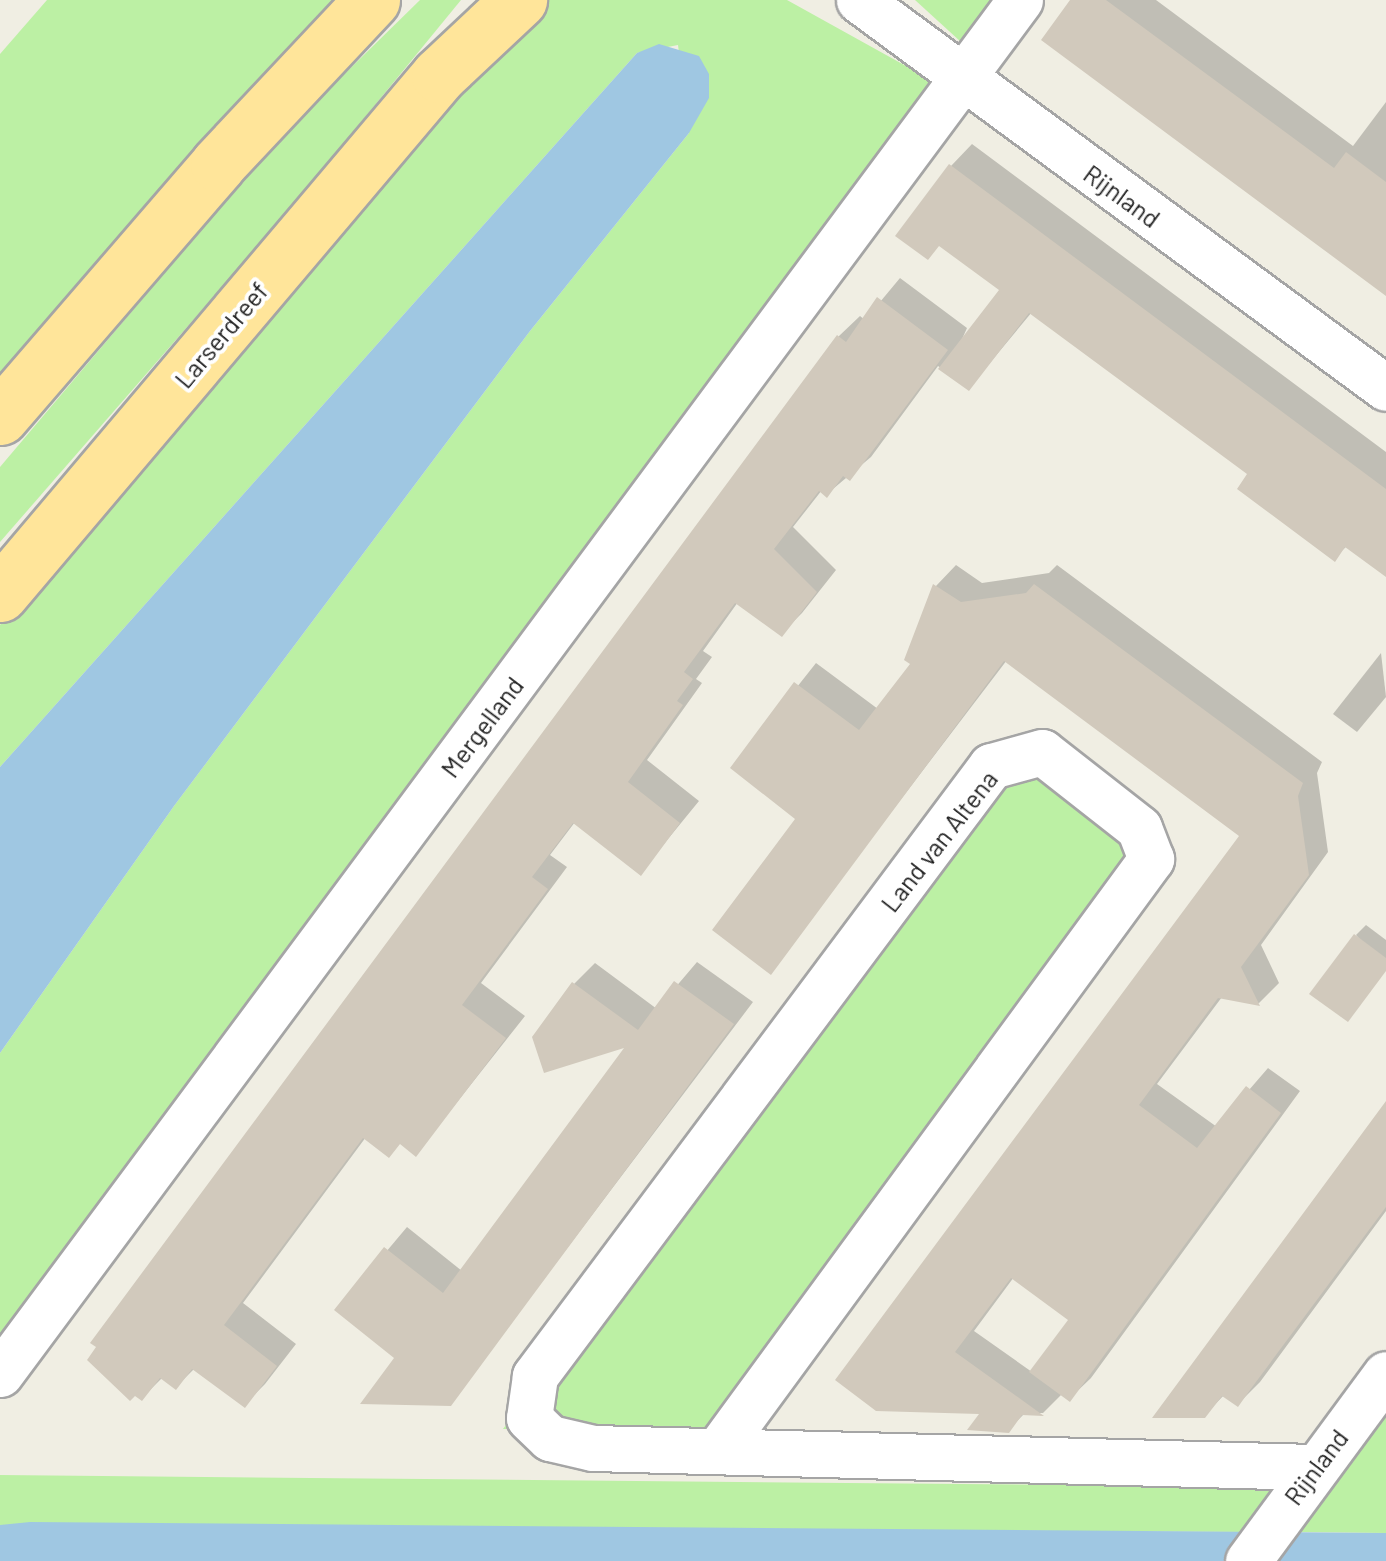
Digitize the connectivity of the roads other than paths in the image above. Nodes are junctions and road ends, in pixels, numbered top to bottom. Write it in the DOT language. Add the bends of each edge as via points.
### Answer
graph roads {
  1 [pos="372,0"];
  2 [pos="483,0"];
  3 [pos="519,0"];
  4 [pos="860,0"];
  5 [pos="1020,0"];
  6 [pos="439,75"];
  7 [pos="963,80"];
  8 [pos="1386,388"];
  9 [pos="0,417"];
  10 [pos="0,594"];
  11 [pos="0,1374"];
  12 [pos="1386,1374"];
  13 [pos="718,1450"];
  14 [pos="1315,1467"];
  15 [pos="1248,1561"];
  1 -- 9 [label="main road" via="218,164"];
  2 -- 6 [label="main road, Larserdreef"];
  3 -- 6 [label="main road, Larserdreef"];
  4 -- 7 [label="street, Rijnland"];
  5 -- 7 [label="street, Mergelland"];
  6 -- 10 [label="main road, Larserdreef"];
  7 -- 8 [label="street, Rijnland"];
  7 -- 11 [label="street, Mergelland"];
  12 -- 14 [label="street, Rijnland"];
  13 -- 13 [label="street, Land van Altena" via="593,1448 550,1438 528,1418 535,1376 992,766 1042,752 1139,828 1150,859"];
  13 -- 14 [label="street, Land van Altena"];
  14 -- 15 [label="street, Rijnland"];
}
